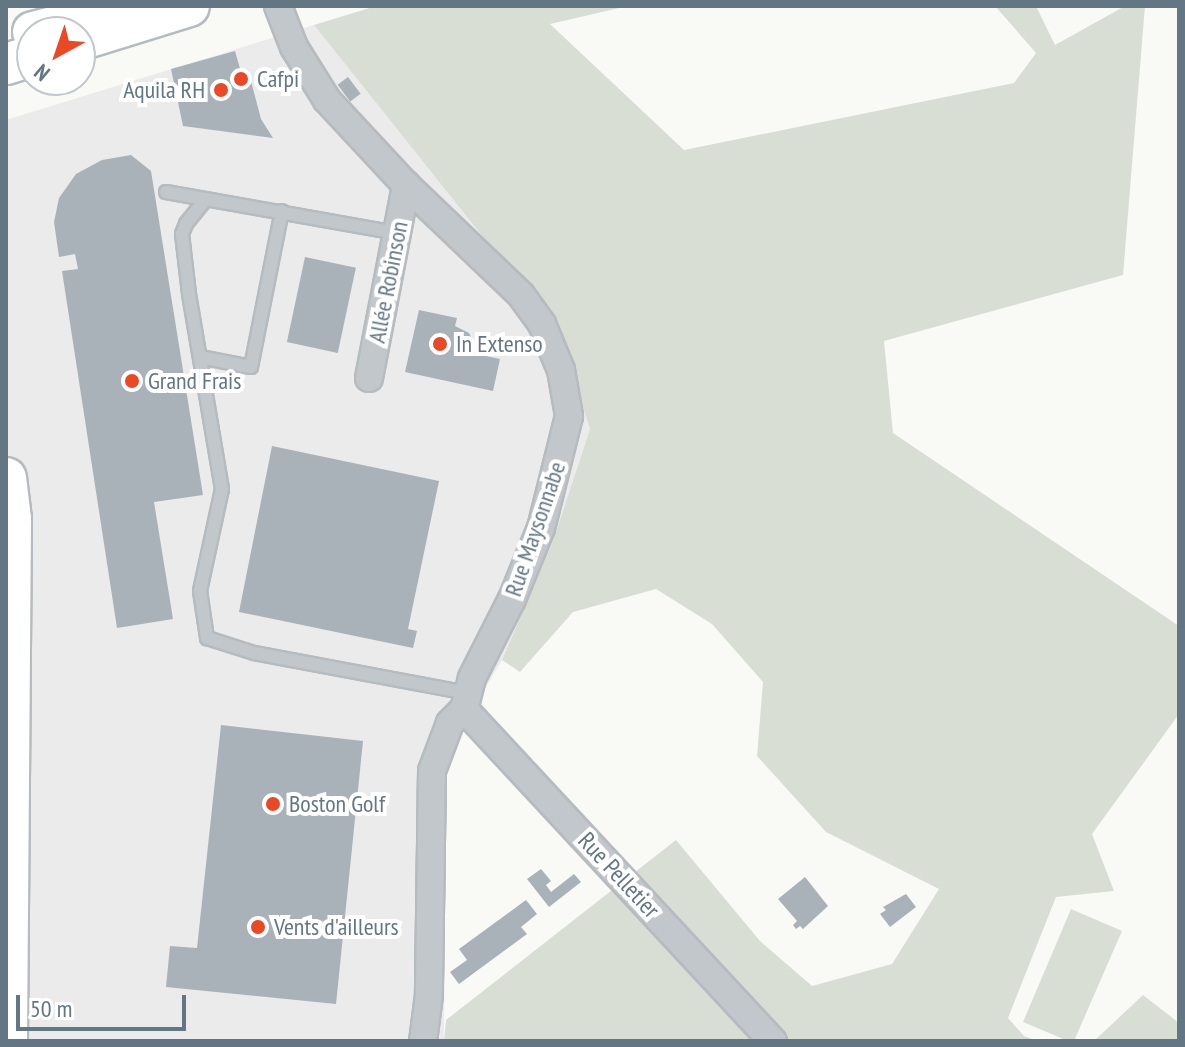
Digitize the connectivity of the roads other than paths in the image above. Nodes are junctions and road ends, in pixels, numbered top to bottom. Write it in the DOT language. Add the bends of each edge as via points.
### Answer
graph roads {
  1 [pos="134,6"];
  2 [pos="189,6"];
  3 [pos="278,6"];
  4 [pos="95,16"];
  5 [pos="96,35"];
  6 [pos="406,185"];
  7 [pos="166,192"];
  8 [pos="206,199"];
  9 [pos="282,211"];
  10 [pos="397,233"];
  11 [pos="200,357"];
  12 [pos="369,378"];
  13 [pos="6,478"];
  14 [pos="466,701"];
  15 [pos="7,1041"];
  16 [pos="423,1041"];
  17 [pos="773,1041"];
  1 -- 4 [label="main road"];
  2 -- 5 [label="main road"];
  3 -- 6 [label="street, Rue Maysonnabe" via="294,47 321,91"];
  6 -- 10 [label="street, Allée Robinson"];
  6 -- 14 [label="street, Rue Maysonnabe" via="461,234 542,324 561,370 569,416 541,528"];
  7 -- 8 [label="lane"];
  8 -- 9 [label="lane"];
  8 -- 11 [label="lane" via="182,234"];
  9 -- 10 [label="lane"];
  9 -- 11 [label="lane" via="251,367"];
  10 -- 12 [label="street, Allée Robinson"];
  11 -- 14 [label="lane" via="222,489 200,591 207,638"];
  13 -- 15 [label="main road" via="11,519"];
  14 -- 16 [label="street, Rue Maysonnabe" via="450,723 432,771 429,995"];
  14 -- 17 [label="street, Rue Pelletier"];
}
